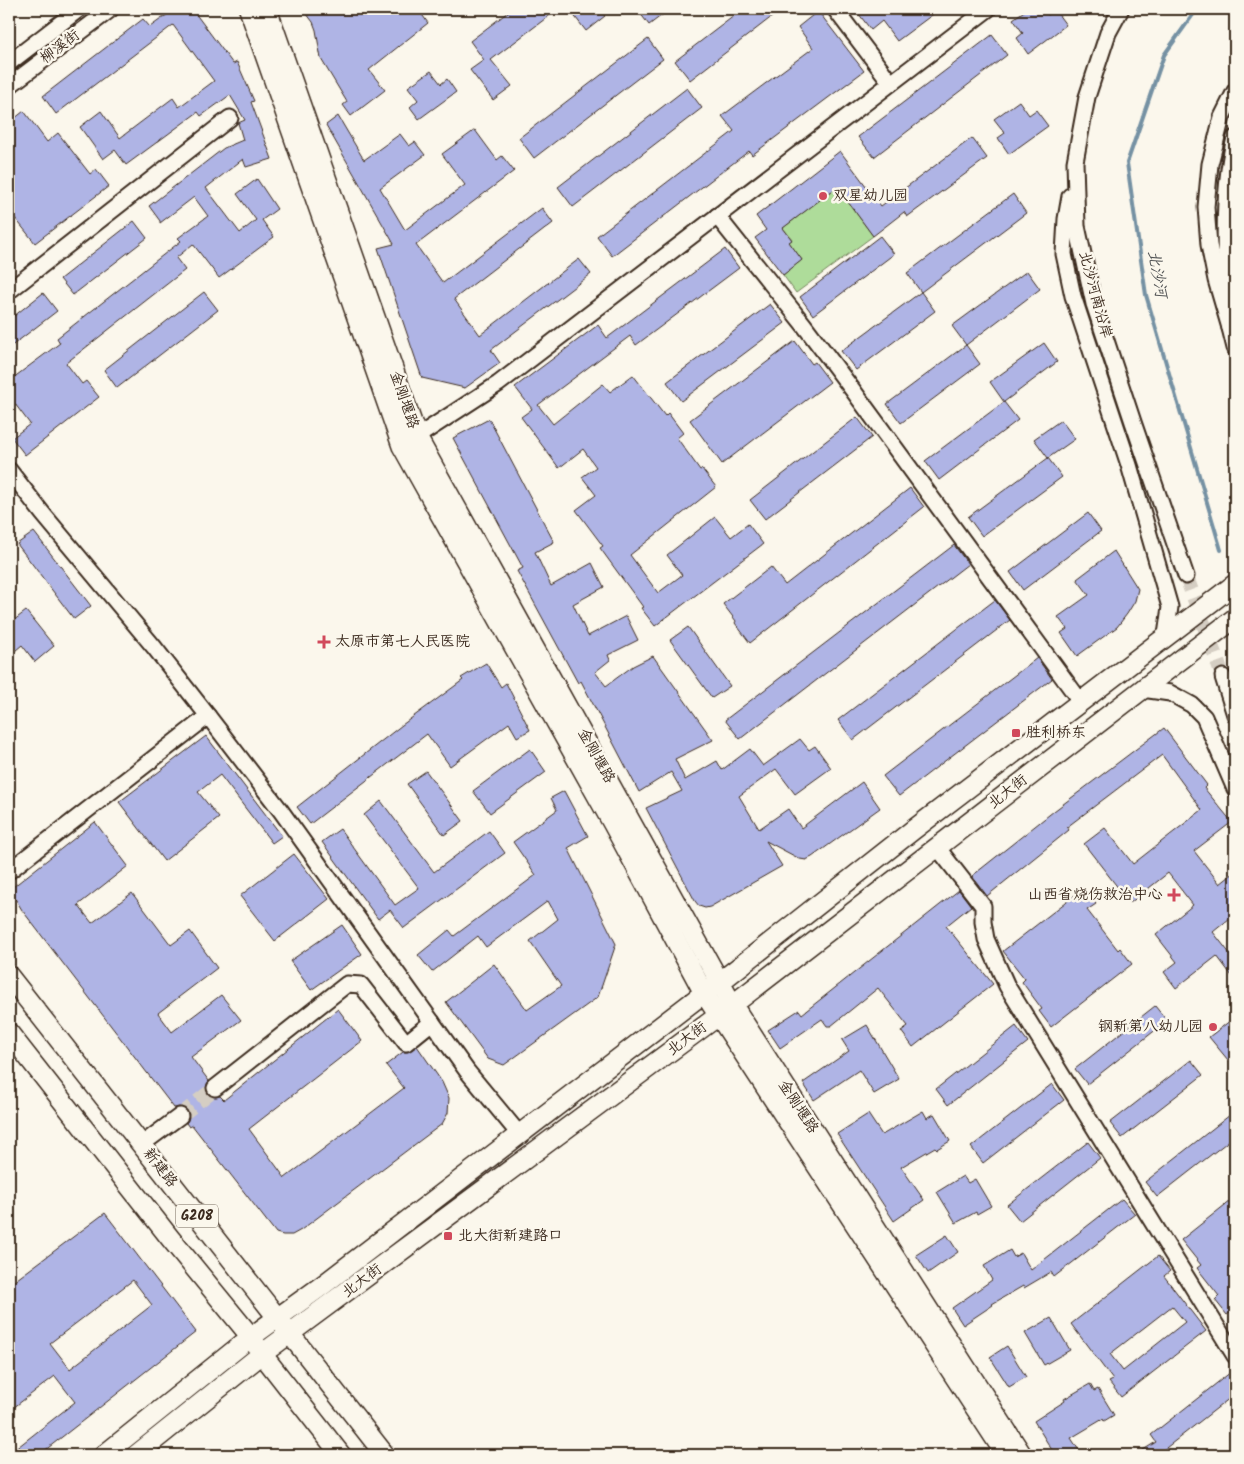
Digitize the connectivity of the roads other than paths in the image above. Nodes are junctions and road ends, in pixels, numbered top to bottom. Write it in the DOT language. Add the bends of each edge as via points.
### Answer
graph roads {
  1 [pos="79,9"];
  2 [pos="111,9"];
  3 [pos="249,9"];
  4 [pos="267,9"];
  5 [pos="835,9"];
  6 [pos="988,9"];
  7 [pos="1121,9"];
  8 [pos="10,60"];
  9 [pos="22,75"];
  10 [pos="891,83"];
  11 [pos="9,86"];
  12 [pos="1235,91"];
  13 [pos="230,118"];
  14 [pos="1235,138"];
  15 [pos="1075,162"];
  16 [pos="717,216"];
  17 [pos="1226,233"];
  18 [pos="9,291"];
  19 [pos="1235,291"];
  20 [pos="1230,328"];
  21 [pos="1235,348"];
  22 [pos="410,441"];
  23 [pos="9,470"];
  24 [pos="1186,576"];
  25 [pos="1235,584"];
  26 [pos="1235,618"];
  27 [pos="1166,635"];
  28 [pos="1222,677"];
  29 [pos="1142,689"];
  30 [pos="1081,702"];
  31 [pos="1235,715"];
  32 [pos="208,716"];
  33 [pos="1235,789"];
  34 [pos="937,847"];
  35 [pos="9,871"];
  36 [pos="9,976"];
  37 [pos="720,982"];
  38 [pos="704,993"];
  39 [pos="732,1004"];
  40 [pos="718,1016"];
  41 [pos="432,1022"];
  42 [pos="9,1033"];
  43 [pos="215,1088"];
  44 [pos="180,1116"];
  45 [pos="519,1134"];
  46 [pos="141,1145"];
  47 [pos="277,1317"];
  48 [pos="291,1334"];
  49 [pos="251,1337"];
  50 [pos="262,1354"];
  51 [pos="1235,1356"];
  52 [pos="104,1455"];
  53 [pos="136,1455"];
  54 [pos="341,1455"];
  55 [pos="385,1455"];
  56 [pos="1006,1455"];
  57 [pos="1022,1455"];
  1 -- 8 [label="street, 柳溪街"];
  2 -- 9 [label="street, 柳溪街"];
  3 -- 22 [label="main road"];
  4 -- 22 [label="main road, 金刚堰路"];
  5 -- 10 [label="street"];
  6 -- 10 [label="street"];
  7 -- 15 [label="street, 北沙河南沿岸" via="1108,33 1087,97"];
  8 -- 9 [label="street"];
  9 -- 11 [label="street, 柳溪街"];
  10 -- 16 [label="street"];
  12 -- 20 [label="street" via="1222,117 1210,164 1206,207 1209,245"];
  13 -- 18 [label="street"];
  14 -- 17 [label="street"];
  15 -- 24 [label="street, 北沙河南沿岸" via="1078,226 1094,304"];
  15 -- 27 [label="street" via="1064,254 1073,296 1129,465 1170,607"];
  16 -- 22 [label="street" via="498,384"];
  16 -- 30 [label="street" via="849,384"];
  17 -- 19 [label="street"];
  17 -- 20 [label="street"];
  20 -- 21 [label="street"];
  22 -- 37 [label="main road, 金刚堰路" via="568,707"];
  22 -- 38 [label="main road"];
  23 -- 32 [label="street"];
  25 -- 27 [label="main road, 北大街"];
  26 -- 29 [label="main road, 北大街"];
  27 -- 30 [label="main road, 北大街"];
  28 -- 31 [label="street"];
  29 -- 33 [label="street" via="1170,693 1192,705 1204,717"];
  29 -- 34 [label="main road, 北大街"];
  30 -- 37 [label="main road, 北大街"];
  32 -- 35 [label="street"];
  32 -- 41 [label="street"];
  34 -- 39 [label="main road, 北大街"];
  34 -- 51 [label="street" via="983,906 986,940 1007,986"];
  36 -- 46 [label="main road, 新建路 / G208"];
  37 -- 38 [label="main road, 北大街"];
  37 -- 39 [label="main road, 金刚堰路"];
  38 -- 40 [label="main road"];
  38 -- 45 [label="main road, 北大街"];
  39 -- 40 [label="main road, 北大街"];
  39 -- 57 [label="main road, 金刚堰路"];
  40 -- 48 [label="main road, 北大街"];
  40 -- 56 [label="main road"];
  41 -- 43 [label="street" via="406,1042 361,985 347,984"];
  41 -- 45 [label="street"];
  42 -- 49 [label="main road, G208"];
  44 -- 46 [label="street"];
  45 -- 47 [label="main road, 北大街"];
  46 -- 47 [label="main road, 新建路 / G208"];
  47 -- 48 [label="main road, 新建路 / G208"];
  47 -- 49 [label="main road, 北大街"];
  48 -- 50 [label="main road, 北大街"];
  48 -- 55 [label="main road, 新建路 / G208"];
  49 -- 50 [label="main road, G208"];
  49 -- 52 [label="main road, 北大街"];
  50 -- 53 [label="main road, 北大街"];
  50 -- 54 [label="main road, G208"];
}
